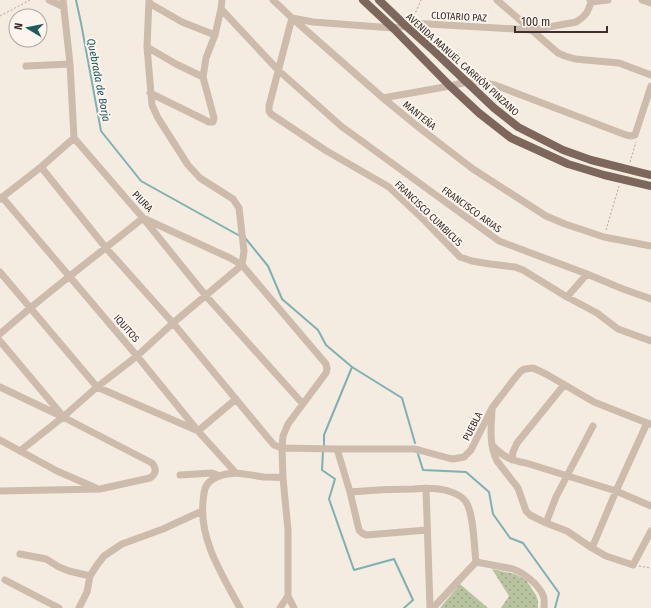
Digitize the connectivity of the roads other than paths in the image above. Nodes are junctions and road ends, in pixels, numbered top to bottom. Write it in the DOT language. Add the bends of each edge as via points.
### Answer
graph roads {
  1 [pos="49,0"];
  2 [pos="222,0"];
  3 [pos="273,0"];
  4 [pos="364,0"];
  5 [pos="379,0"];
  6 [pos="497,0"];
  7 [pos="608,0"];
  8 [pos="642,0"];
  9 [pos="149,1"];
  10 [pos="590,1"];
  11 [pos="63,3"];
  12 [pos="651,3"];
  13 [pos="221,9"];
  14 [pos="292,18"];
  15 [pos="408,25"];
  16 [pos="393,28"];
  17 [pos="532,30"];
  18 [pos="215,35"];
  19 [pos="147,47"];
  20 [pos="70,64"];
  21 [pos="26,66"];
  22 [pos="278,70"];
  23 [pos="651,75"];
  24 [pos="203,77"];
  25 [pos="467,82"];
  26 [pos="450,86"];
  27 [pos="651,86"];
  28 [pos="150,93"];
  29 [pos="383,98"];
  30 [pos="74,138"];
  31 [pos="41,167"];
  32 [pos="626,169"];
  33 [pos="651,175"];
  34 [pos="621,180"];
  35 [pos="651,186"];
  36 [pos="1,198"];
  37 [pos="142,218"];
  38 [pos="651,246"];
  39 [pos="106,248"];
  40 [pos="242,265"];
  41 [pos="0,272"];
  42 [pos="587,274"];
  43 [pos="69,276"];
  44 [pos="206,296"];
  45 [pos="567,297"];
  46 [pos="651,299"];
  47 [pos="30,307"];
  48 [pos="173,323"];
  49 [pos="0,334"];
  50 [pos="650,339"];
  51 [pos="0,341"];
  52 [pos="137,356"];
  53 [pos="564,385"];
  54 [pos="0,387"];
  55 [pos="97,387"];
  56 [pos="236,400"];
  57 [pos="303,404"];
  58 [pos="492,408"];
  59 [pos="63,417"];
  60 [pos="649,423"];
  61 [pos="593,426"];
  62 [pos="198,431"];
  63 [pos="0,440"];
  64 [pos="492,444"];
  65 [pos="282,448"];
  66 [pos="337,449"];
  67 [pos="20,451"];
  68 [pos="512,460"];
  69 [pos="235,472"];
  70 [pos="180,475"];
  71 [pos="567,475"];
  72 [pos="220,476"];
  73 [pos="283,478"];
  74 [pos="426,488"];
  75 [pos="100,489"];
  76 [pos="1,490"];
  77 [pos="616,491"];
  78 [pos="350,492"];
  79 [pos="651,506"];
  80 [pos="202,511"];
  81 [pos="546,523"];
  82 [pos="427,530"];
  83 [pos="651,530"];
  84 [pos="592,548"];
  85 [pos="20,554"];
  86 [pos="476,562"];
  87 [pos="90,576"];
  88 [pos="4,580"];
  89 [pos="288,596"];
  90 [pos="60,608"];
  91 [pos="79,608"];
  92 [pos="240,608"];
  93 [pos="280,608"];
  94 [pos="294,608"];
  95 [pos="430,608"];
  96 [pos="433,608"];
  97 [pos="544,608"];
  1 -- 11 [label="street"];
  2 -- 13 [label="street"];
  3 -- 14 [label="street, MANTEÑA"];
  4 -- 16 [label="main road, AVENIDA MANUEL CARRIÓN PINZANO"];
  5 -- 15 [label="main road, AVENIDA MANUEL CARRIÓN PINZANO"];
  6 -- 17 [label="street"];
  7 -- 10 [label="street"];
  8 -- 12 [label="street"];
  9 -- 18 [label="street" via="182,22"];
  9 -- 19 [label="street"];
  10 -- 17 [label="street, CLOTARIO PAZ" via="588,11 576,22"];
  11 -- 20 [label="street"];
  13 -- 18 [label="street"];
  13 -- 22 [label="street, FRANCISCO ARIAS"];
  14 -- 16 [label="street, CLOTARIO PAZ"];
  14 -- 22 [label="street"];
  14 -- 29 [label="street, MANTEÑA"];
  15 -- 16 [label="street, CLOTARIO PAZ"];
  15 -- 17 [label="street, CLOTARIO PAZ"];
  15 -- 25 [label="main road, AVENIDA MANUEL CARRIÓN PINZANO"];
  16 -- 26 [label="main road, AVENIDA MANUEL CARRIÓN PINZANO"];
  17 -- 23 [label="street" via="565,56 619,63"];
  18 -- 24 [label="street" via="206,58"];
  19 -- 24 [label="street"];
  19 -- 28 [label="street"];
  20 -- 21 [label="street"];
  20 -- 30 [label="street"];
  22 -- 42 [label="street, FRANCISCO ARIAS" via="341,126 499,241"];
  22 -- 45 [label="street, FRANCISCO CUMBICUS" via="269,106 271,114 325,150 389,187 460,257 515,267"];
  24 -- 28 [label="street" via="213,122"];
  25 -- 26 [label="street"];
  25 -- 27 [label="street" via="495,85 636,138"];
  25 -- 32 [label="main road, AVENIDA MANUEL CARRIÓN PINZANO" via="518,127 563,150"];
  26 -- 29 [label="street"];
  26 -- 34 [label="main road, AVENIDA MANUEL CARRIÓN PINZANO" via="511,138 568,164"];
  28 -- 40 [label="street" via="158,118 188,165 200,178 234,199 239,208 244,250"];
  29 -- 38 [label="street, MANTEÑA" via="473,169 546,216 604,237"];
  30 -- 31 [label="street"];
  30 -- 37 [label="street, PIURA"];
  31 -- 36 [label="street"];
  31 -- 39 [label="street"];
  32 -- 33 [label="main road, AVENIDA MANUEL CARRIÓN PINZANO"];
  32 -- 34 [label="main road"];
  34 -- 35 [label="main road, AVENIDA MANUEL CARRIÓN PINZANO"];
  36 -- 43 [label="street, IQUITOS"];
  37 -- 39 [label="street"];
  37 -- 40 [label="street, PIURA"];
  37 -- 44 [label="street"];
  39 -- 43 [label="street"];
  39 -- 48 [label="street"];
  40 -- 44 [label="street"];
  40 -- 57 [label="street, PIURA" via="326,364 326,373"];
  41 -- 47 [label="street"];
  42 -- 45 [label="street"];
  42 -- 46 [label="street, FRANCISCO ARIAS"];
  43 -- 47 [label="street"];
  43 -- 52 [label="street, IQUITOS"];
  44 -- 48 [label="street"];
  44 -- 57 [label="street"];
  45 -- 50 [label="street, FRANCISCO CUMBICUS" via="597,313 618,329"];
  47 -- 49 [label="street"];
  47 -- 55 [label="street"];
  48 -- 52 [label="street"];
  48 -- 56 [label="street"];
  51 -- 59 [label="street"];
  52 -- 55 [label="street"];
  52 -- 62 [label="street, IQUITOS"];
  53 -- 58 [label="street, PUEBLA" via="538,370 525,369"];
  53 -- 60 [label="street, PUEBLA" via="604,406"];
  53 -- 68 [label="street" via="517,443"];
  54 -- 59 [label="street"];
  55 -- 59 [label="street"];
  55 -- 62 [label="street"];
  56 -- 62 [label="street"];
  56 -- 65 [label="street" via="268,438"];
  57 -- 65 [label="street" via="288,424"];
  58 -- 64 [label="street"];
  58 -- 66 [label="street, PUEBLA" via="471,450 464,457 448,458 414,449"];
  59 -- 67 [label="street"];
  59 -- 75 [label="street" via="155,466 156,471 150,478"];
  60 -- 77 [label="street"];
  61 -- 71 [label="street"];
  62 -- 69 [label="street, IQUITOS"];
  63 -- 67 [label="street"];
  64 -- 68 [label="street" via="501,454"];
  64 -- 81 [label="street" via="497,461 518,488 526,511"];
  65 -- 66 [label="street, PUEBLA"];
  65 -- 73 [label="street"];
  66 -- 78 [label="street"];
  67 -- 75 [label="street" via="56,471"];
  68 -- 71 [label="street"];
  69 -- 72 [label="street"];
  69 -- 73 [label="street"];
  70 -- 72 [label="street"];
  71 -- 77 [label="street"];
  71 -- 81 [label="street"];
  72 -- 80 [label="street" via="205,486"];
  73 -- 89 [label="street" via="288,530"];
  74 -- 78 [label="street"];
  74 -- 82 [label="street"];
  74 -- 86 [label="street" via="449,491 465,500 471,515"];
  75 -- 76 [label="street"];
  77 -- 79 [label="street"];
  77 -- 84 [label="street"];
  78 -- 82 [label="street" via="362,534"];
  80 -- 87 [label="street" via="122,544 104,556"];
  80 -- 92 [label="street" via="209,545"];
  81 -- 84 [label="street" via="567,531"];
  82 -- 95 [label="street"];
  83 -- 84 [label="street" via="633,565 606,556"];
  85 -- 87 [label="street" via="46,559 69,571"];
  86 -- 96 [label="street"];
  86 -- 97 [label="street" via="513,569 528,577 541,591"];
  87 -- 91 [label="street" via="87,592"];
  88 -- 90 [label="street"];
  89 -- 93 [label="street"];
  89 -- 94 [label="street"];
}
